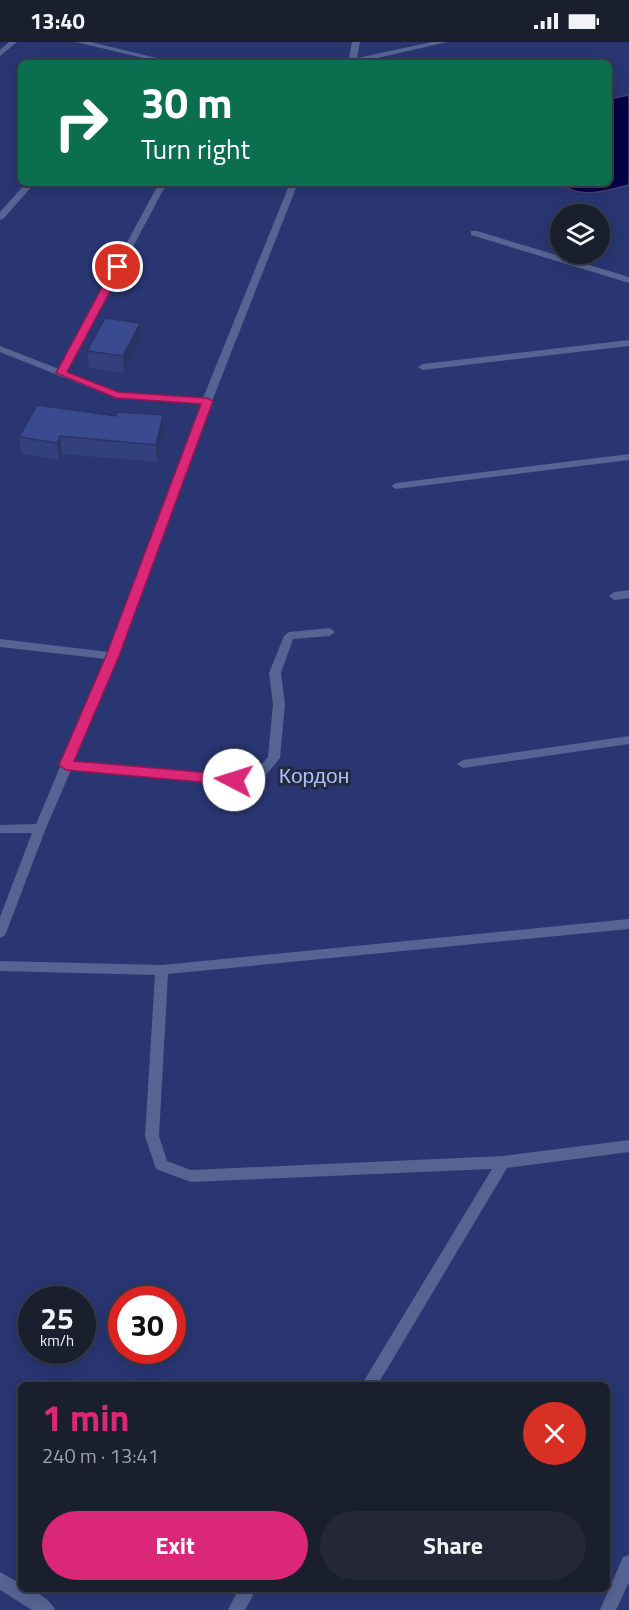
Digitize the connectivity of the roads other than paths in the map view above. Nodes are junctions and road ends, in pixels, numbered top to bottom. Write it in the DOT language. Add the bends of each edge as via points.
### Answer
graph roads {
  1 [pos="13,42"];
  2 [pos="80,42"];
  3 [pos="356,42"];
  4 [pos="443,42"];
  5 [pos="0,54"];
  6 [pos="142,60"];
  7 [pos="353,60"];
  8 [pos="362,60"];
  9 [pos="28,186"];
  10 [pos="161,186"];
  11 [pos="293,186"];
  12 [pos="0,217"];
  13 [pos="474,233"];
  14 [pos="629,280"];
  15 [pos="629,343"];
  16 [pos="0,349"];
  17 [pos="423,367"];
  18 [pos="61,373"];
  19 [pos="207,401"];
  20 [pos="629,457"];
  21 [pos="396,486"];
  22 [pos="629,594"];
  23 [pos="614,596"];
  24 [pos="330,632"];
  25 [pos="0,643"];
  26 [pos="112,656"];
  27 [pos="629,740"];
  28 [pos="463,764"];
  29 [pos="66,765"];
  30 [pos="40,828"];
  31 [pos="0,830"];
  32 [pos="629,924"];
  33 [pos="0,933"];
  34 [pos="0,966"];
  35 [pos="162,970"];
  36 [pos="629,1146"];
  37 [pos="502,1162"];
  38 [pos="371,1382"];
  39 [pos="629,1563"];
  40 [pos="0,1580"];
  41 [pos="18,1591"];
  42 [pos="19,1592"];
  43 [pos="247,1592"];
  44 [pos="47,1610"];
  45 [pos="236,1610"];
  46 [pos="608,1610"];
  1 -- 5 [label="street"];
  2 -- 6 [label="street"];
  3 -- 7 [label="street"];
  4 -- 8 [label="street"];
  9 -- 12 [label="street"];
  10 -- 18 [label="street"];
  11 -- 19 [label="street"];
  13 -- 14 [label="street"];
  15 -- 17 [label="street"];
  16 -- 18 [label="street"];
  18 -- 19 [label="street" via="116,395"];
  19 -- 26 [label="street"];
  20 -- 21 [label="street"];
  22 -- 23 [label="street"];
  24 -- 29 [label="street" via="289,636 275,674 279,704 274,758 261,773 234,780"];
  25 -- 26 [label="street"];
  26 -- 29 [label="street"];
  27 -- 28 [label="street"];
  29 -- 30 [label="street"];
  30 -- 31 [label="street"];
  30 -- 33 [label="street"];
  32 -- 35 [label="street"];
  34 -- 35 [label="street"];
  35 -- 37 [label="street" via="152,1136 161,1165 191,1176"];
  36 -- 37 [label="street"];
  37 -- 38 [label="street"];
  39 -- 46 [label="street"];
  40 -- 41 [label="street"];
  42 -- 44 [label="street"];
  43 -- 45 [label="street"];
}
